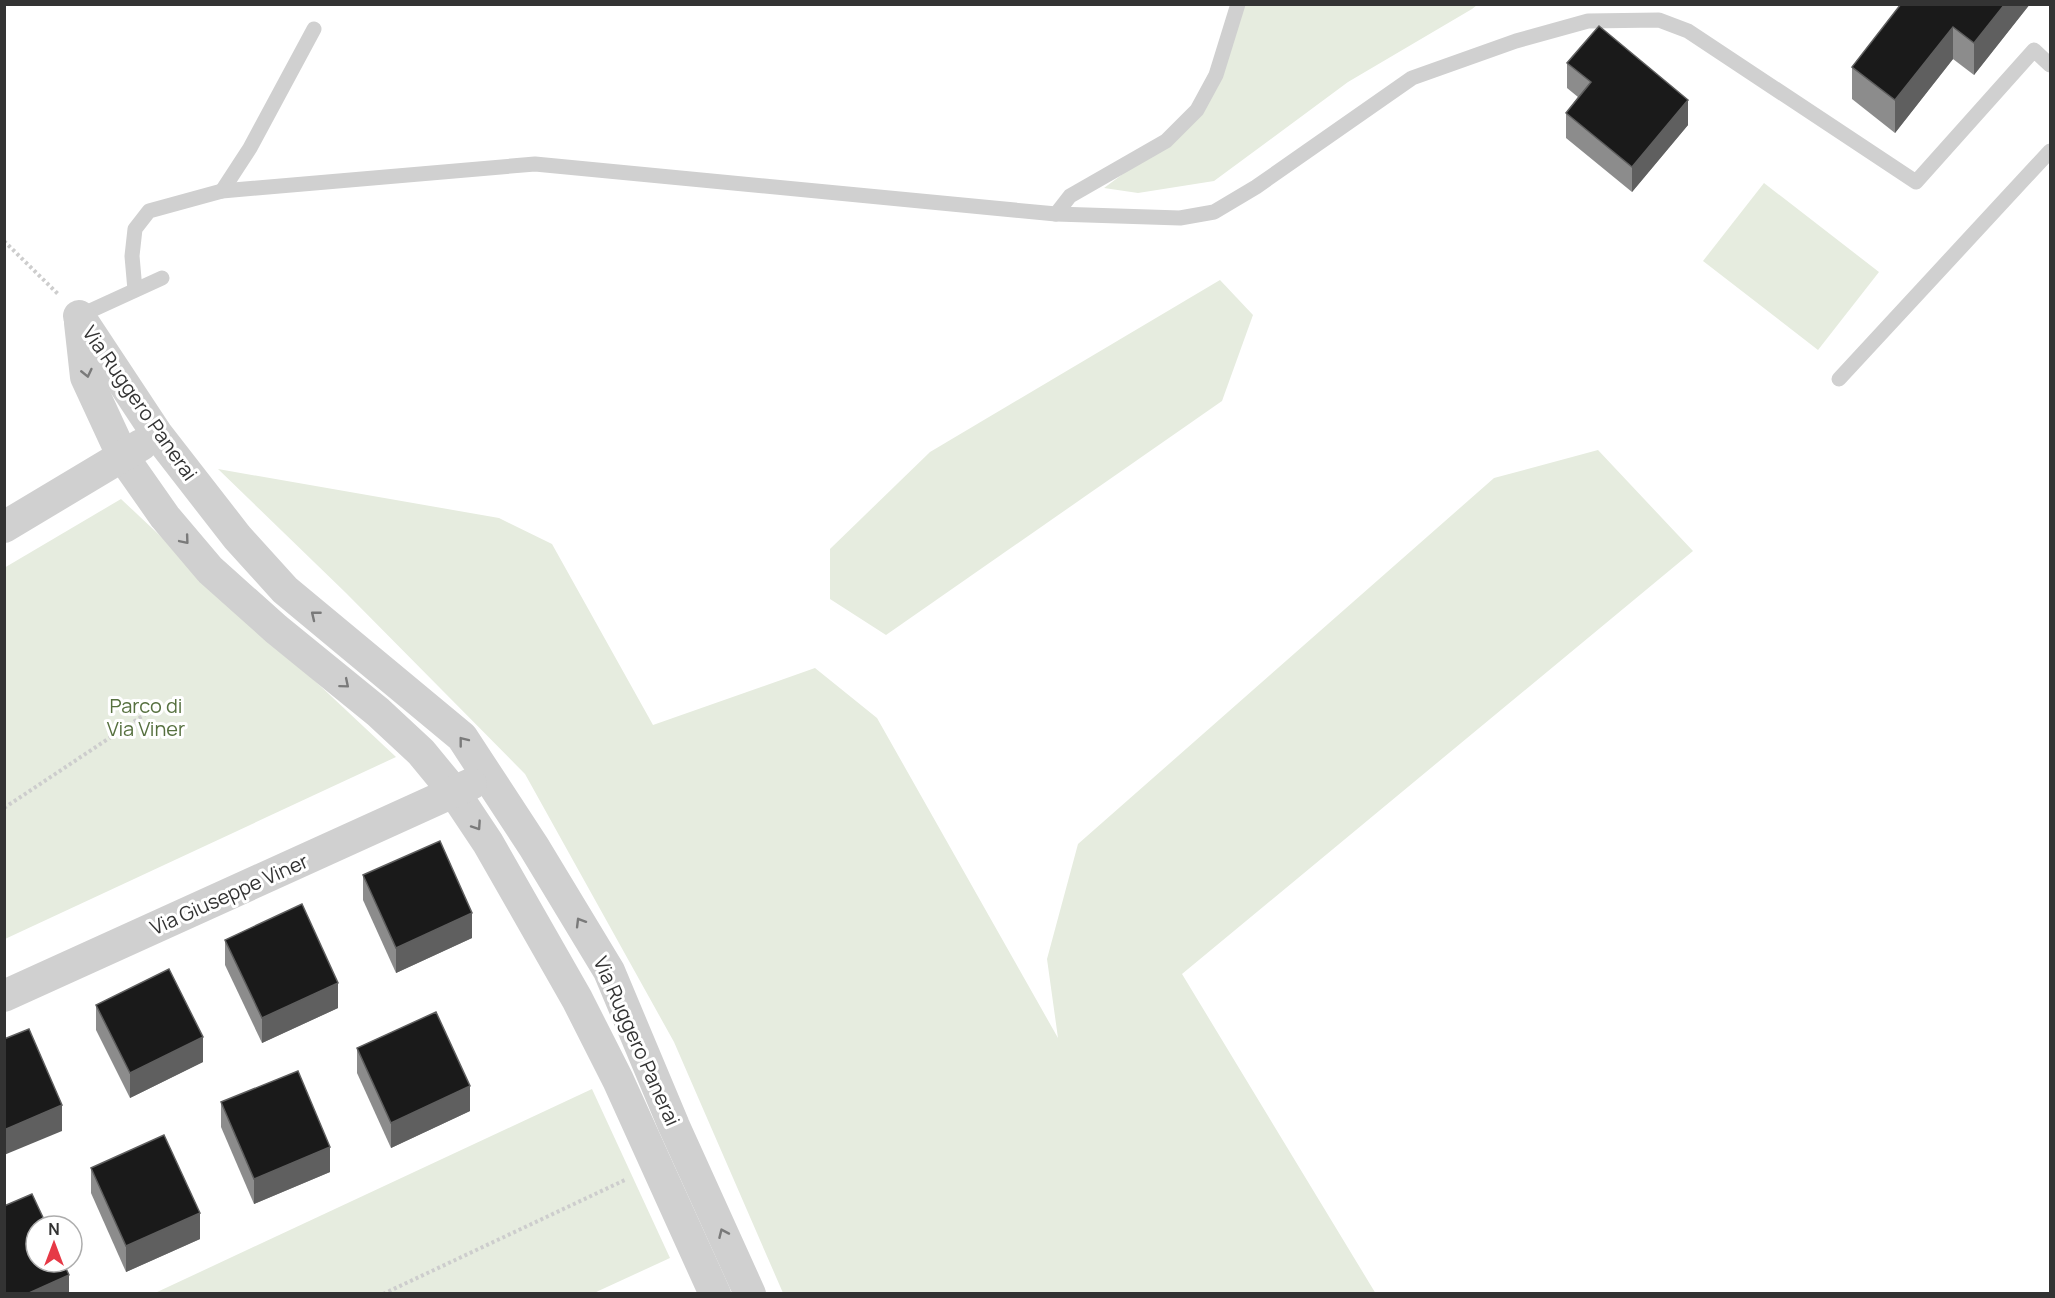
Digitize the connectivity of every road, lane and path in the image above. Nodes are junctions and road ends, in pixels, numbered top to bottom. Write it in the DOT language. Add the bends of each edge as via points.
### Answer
graph roads {
  1 [pos="1238,4"];
  2 [pos="314,29"];
  3 [pos="2050,65"];
  4 [pos="2050,152"];
  5 [pos="222,191"];
  6 [pos="1056,214"];
  7 [pos="4,241"];
  8 [pos="162,278"];
  9 [pos="135,290"];
  10 [pos="79,316"];
  11 [pos="1839,379"];
  12 [pos="157,434"];
  13 [pos="123,457"];
  14 [pos="4,527"];
  15 [pos="147,713"];
  16 [pos="487,777"];
  17 [pos="454,792"];
  18 [pos="4,808"];
  19 [pos="4,996"];
  20 [pos="656,1165"];
  21 [pos="733,1292"];
  22 [pos="383,1293"];
  1 -- 6 [label="lane" via="1216,75 1197,110 1166,141 1070,196"];
  2 -- 5 [label="lane" via="250,148"];
  3 -- 6 [label="lane" via="2034,50 1916,182 1688,31 1659,20 1588,21 1516,41 1412,78 1214,212 1180,218"];
  4 -- 11 [label="lane"];
  5 -- 6 [label="lane" via="535,164"];
  5 -- 9 [label="lane" via="150,211 135,229"];
  7 -- 10 [label="path"];
  8 -- 9 [label="lane"];
  9 -- 10 [label="lane"];
  10 -- 12 [label="street, Via Ruggero Panerai"];
  10 -- 13 [label="street, Via Ruggero Panerai, one-way" via="86,377"];
  12 -- 13 [label="street"];
  16 -- 12 [label="street, Via Ruggero Panerai, one-way" via="462,737 285,590 237,537"];
  13 -- 14 [label="street"];
  13 -- 17 [label="street, Via Ruggero Panerai, one-way" via="165,517 210,570 378,712 421,752"];
  15 -- 18 [label="path"];
  16 -- 17 [label="street"];
  21 -- 16 [label="street, Via Ruggero Panerai, one-way" via="674,1126 609,971"];
  17 -- 19 [label="street, Via Giuseppe Viner"];
  17 -- 20 [label="street, Via Ruggero Panerai, one-way" via="489,843 577,999"];
  20 -- 21 [label="street, Via Ruggero Panerai"];
  20 -- 22 [label="path"];
}
